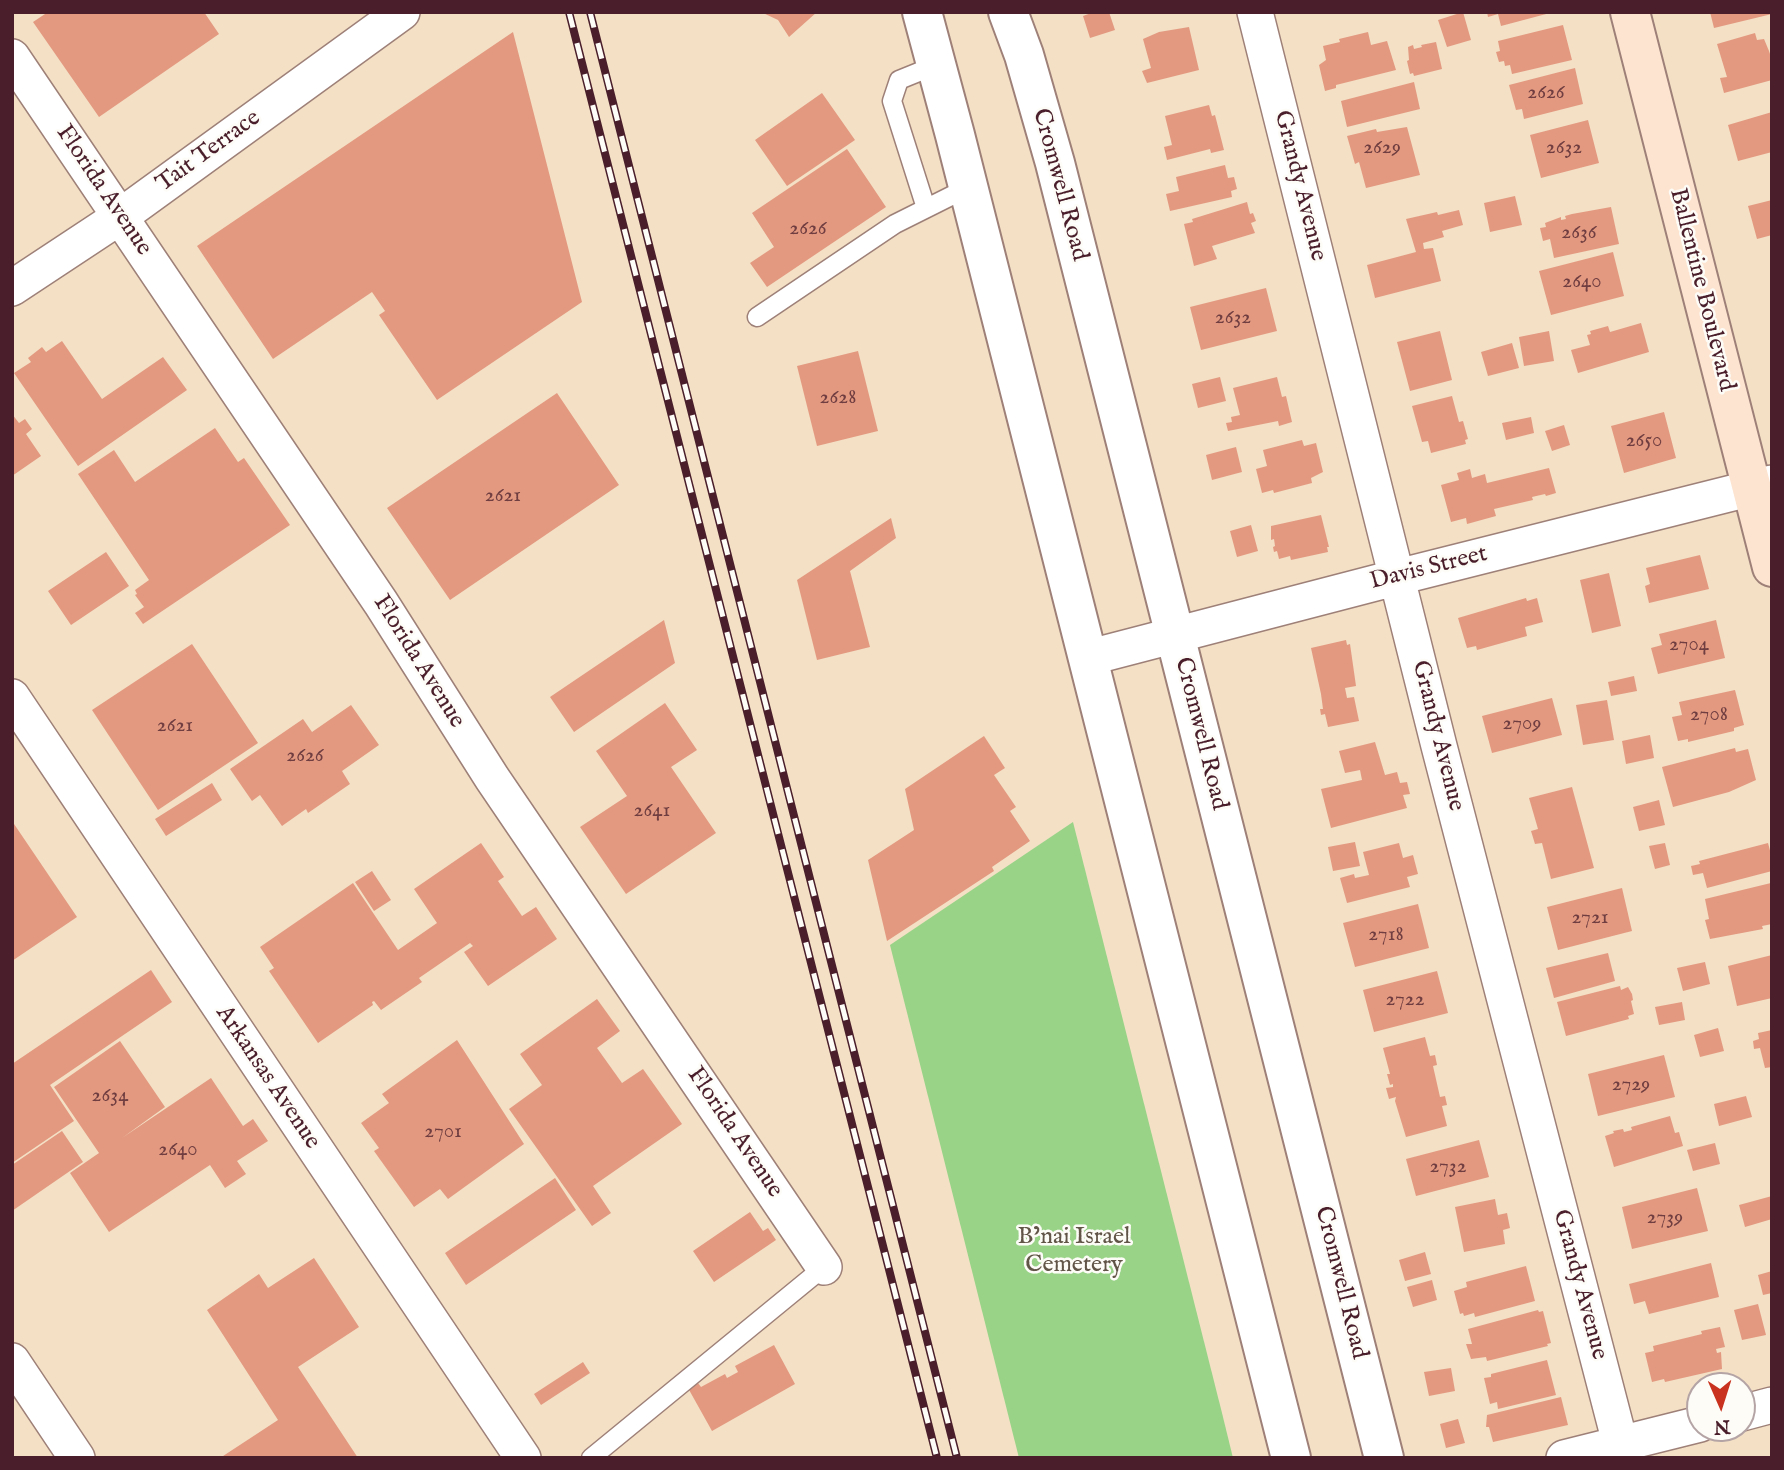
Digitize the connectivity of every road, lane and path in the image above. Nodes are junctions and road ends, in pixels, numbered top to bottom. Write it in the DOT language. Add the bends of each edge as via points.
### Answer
graph roads {
  1 [pos="402,12"];
  2 [pos="922,12"];
  3 [pos="1008,12"];
  4 [pos="1255,12"];
  5 [pos="1630,12"];
  6 [pos="12,57"];
  7 [pos="936,65"];
  8 [pos="968,187"];
  9 [pos="926,208"];
  10 [pos="121,216"];
  11 [pos="12,288"];
  12 [pos="757,317"];
  13 [pos="1762,485"];
  14 [pos="1772,567"];
  15 [pos="1398,576"];
  16 [pos="1175,635"];
  17 [pos="1087,658"];
  18 [pos="12,697"];
  19 [pos="824,1267"];
  20 [pos="12,1361"];
  21 [pos="1686,1429"];
  22 [pos="1622,1451"];
  23 [pos="77,1458"];
  24 [pos="523,1458"];
  25 [pos="591,1458"];
  26 [pos="1291,1458"];
  27 [pos="1384,1458"];
  28 [pos="1564,1458"];
  1 -- 10 [label="street, Tait Terrace"];
  2 -- 7 [label="street"];
  3 -- 16 [label="street, Cromwell Road" via="1055,163"];
  4 -- 15 [label="street, Grandy Avenue"];
  5 -- 13 [label="main road, Ballentine Boulevard"];
  6 -- 10 [label="street, Florida Avenue"];
  7 -- 8 [label="street"];
  7 -- 9 [label="lane" via="899,80 892,101"];
  8 -- 9 [label="lane"];
  8 -- 17 [label="street"];
  9 -- 12 [label="lane"];
  10 -- 11 [label="street, Tait Terrace"];
  10 -- 19 [label="street, Florida Avenue" via="381,603 492,778"];
  13 -- 14 [label="main road, Ballentine Boulevard"];
  13 -- 15 [label="street, Davis Street"];
  15 -- 16 [label="street, Davis Street"];
  15 -- 22 [label="street, Grandy Avenue"];
  16 -- 17 [label="street, Davis Street"];
  16 -- 27 [label="street, Cromwell Road"];
  17 -- 26 [label="street"];
  18 -- 24 [label="street, Arkansas Avenue"];
  19 -- 25 [label="lane"];
  20 -- 23 [label="street"];
  21 -- 22 [label="street"];
  22 -- 28 [label="street"];
}
